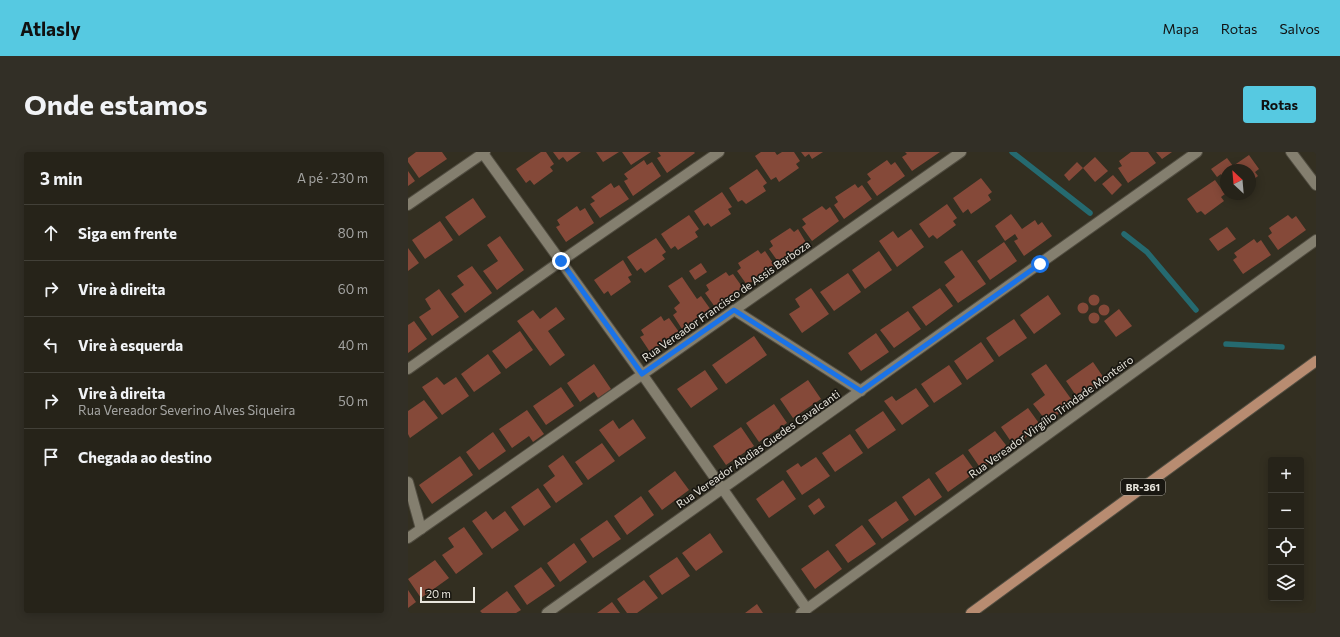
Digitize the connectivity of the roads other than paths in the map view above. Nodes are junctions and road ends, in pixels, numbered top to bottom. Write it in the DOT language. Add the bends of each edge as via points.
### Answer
graph roads {
  1 [pos="483,152"];
  2 [pos="719,152"];
  3 [pos="960,152"];
  4 [pos="1197,152"];
  5 [pos="1291,152"];
  6 [pos="1316,186"];
  7 [pos="408,205"];
  8 [pos="1316,240"];
  9 [pos="561,261"];
  10 [pos="734,310"];
  11 [pos="1316,361"];
  12 [pos="408,369"];
  13 [pos="642,374"];
  14 [pos="861,391"];
  15 [pos="408,482"];
  16 [pos="723,489"];
  17 [pos="421,529"];
  18 [pos="408,538"];
  19 [pos="804,611"];
  20 [pos="547,613"];
  21 [pos="971,613"];
  1 -- 7 [label="street"];
  1 -- 9 [label="street"];
  2 -- 9 [label="street"];
  3 -- 10 [label="street, Rua Vereador Francisco de Assis Barboza"];
  4 -- 14 [label="street, Rua Vereador Abdias Guedes Cavalcanti"];
  5 -- 6 [label="street"];
  8 -- 19 [label="street, Rua Vereador Virgílio Trindade Monteiro"];
  9 -- 12 [label="street"];
  9 -- 13 [label="street"];
  10 -- 13 [label="street, Rua Vereador Francisco de Assis Barboza"];
  10 -- 14 [label="street"];
  11 -- 21 [label="main road, BR-361"];
  13 -- 16 [label="street"];
  13 -- 17 [label="street, Rua Vereador Francisco de Assis Barboza"];
  14 -- 16 [label="street, Rua Vereador Abdias Guedes Cavalcanti"];
  15 -- 17 [label="street"];
  16 -- 19 [label="street"];
  16 -- 20 [label="street, Rua Vereador Abdias Guedes Cavalcanti"];
  17 -- 18 [label="street, Rua Vereador Francisco de Assis Barboza"];
}
